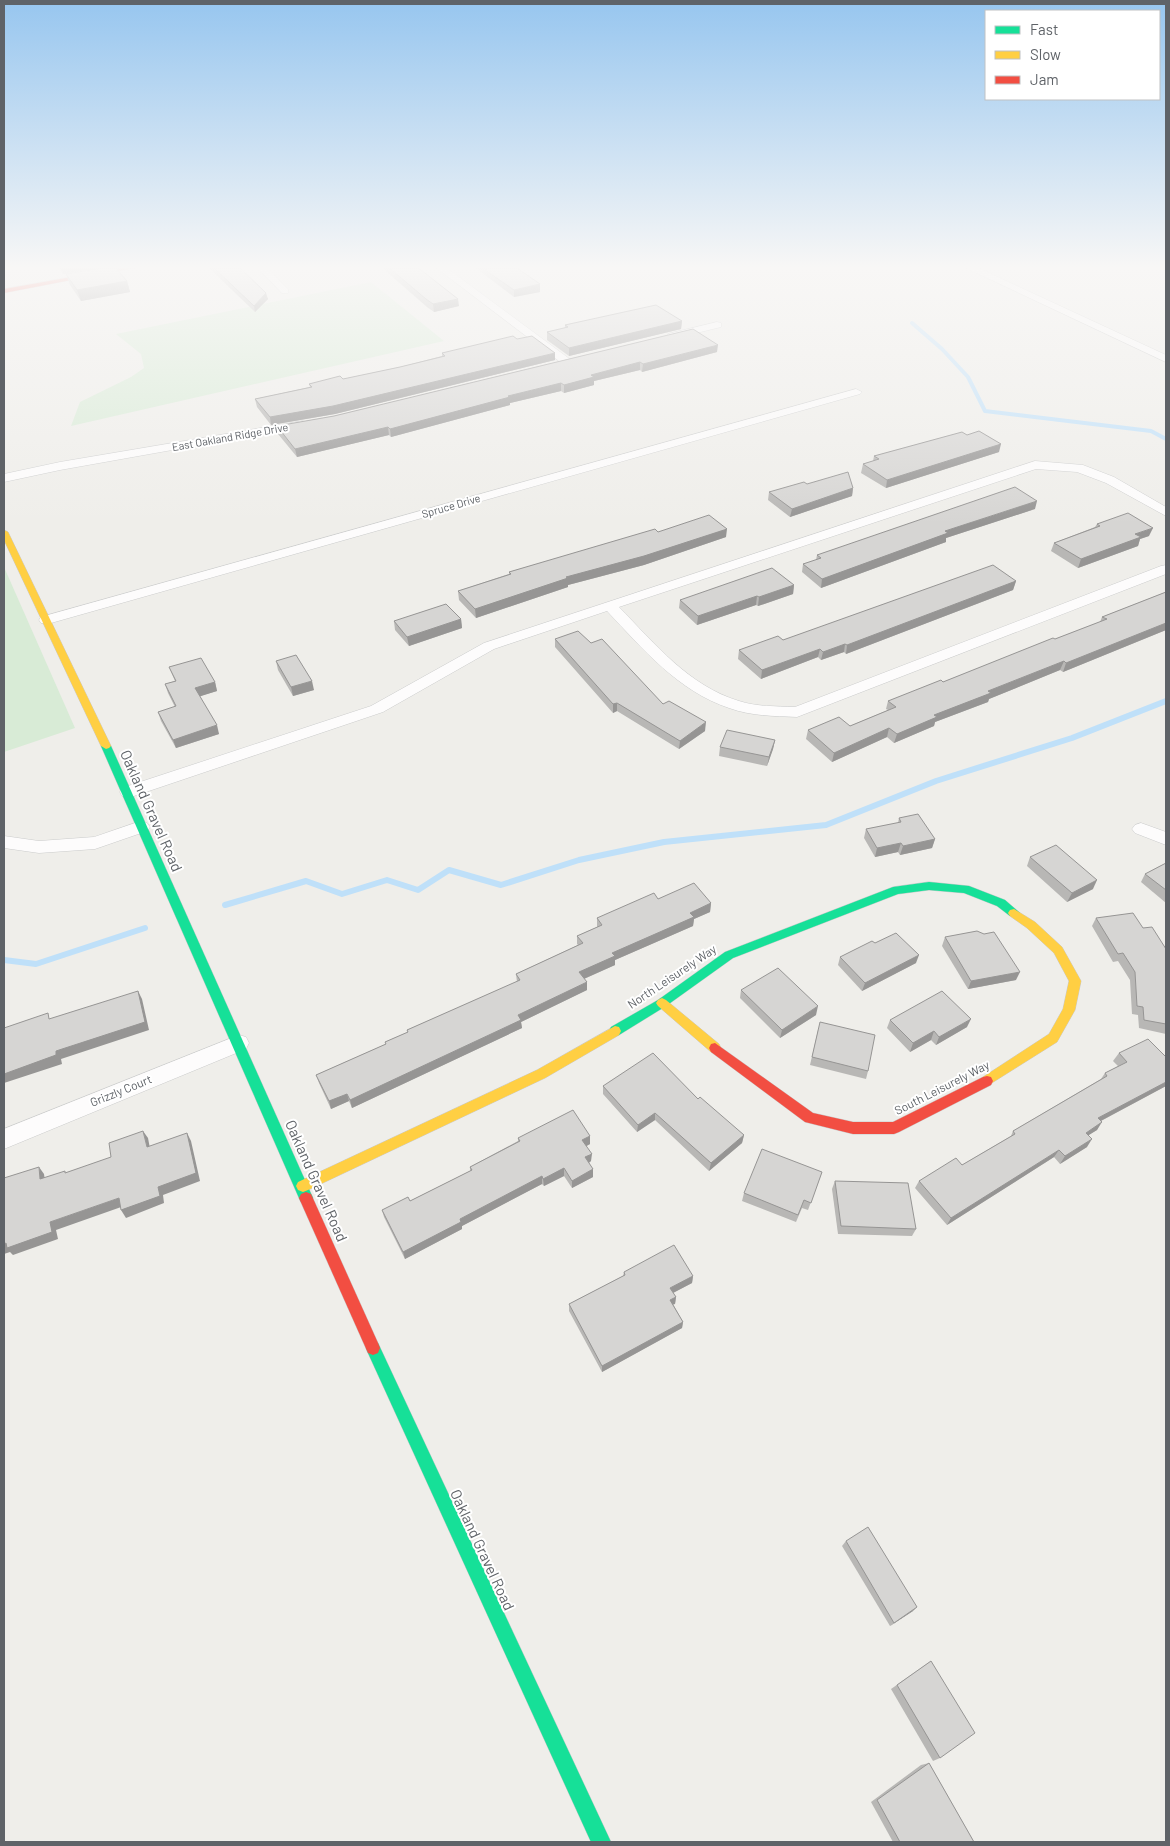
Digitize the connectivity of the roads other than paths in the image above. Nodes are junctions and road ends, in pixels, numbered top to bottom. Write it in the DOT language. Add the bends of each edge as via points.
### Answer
graph roads {
  1 [pos="560,352"];
  2 [pos="1151,352"];
  3 [pos="1166,359"];
  4 [pos="572,361"];
  5 [pos="548,367"];
  6 [pos="856,392"];
  7 [pos="316,422"];
  8 [pos="4,478"];
  9 [pos="1166,512"];
  10 [pos="4,532"];
  11 [pos="1166,568"];
  12 [pos="610,606"];
  13 [pos="46,620"];
  14 [pos="128,792"];
  15 [pos="141,827"];
  16 [pos="1141,829"];
  17 [pos="1166,839"];
  18 [pos="4,842"];
  19 [pos="1075,981"];
  20 [pos="662,1003"];
  21 [pos="239,1043"];
  22 [pos="4,1139"];
  23 [pos="303,1186"];
  24 [pos="601,1842"];
  1 -- 4 [label="street"];
  2 -- 3 [label="street"];
  4 -- 5 [label="street"];
  6 -- 13 [label="street, Spruce Drive"];
  7 -- 8 [label="street, East Oakland Ridge Drive"];
  9 -- 12 [label="street" via="1110,480 1079,468 1035,465"];
  10 -- 13 [label="street, Oakland Gravel Road"];
  11 -- 12 [label="street" via="797,712 757,710 716,698 679,676"];
  12 -- 14 [label="street" via="489,646 377,709"];
  13 -- 14 [label="street, Oakland Gravel Road"];
  14 -- 15 [label="street, Oakland Gravel Road"];
  15 -- 18 [label="street" via="95,843 39,848"];
  15 -- 21 [label="street, Oakland Gravel Road"];
  16 -- 17 [label="street"];
  19 -- 20 [label="street, North Leisurely Way" via="1058,950 1001,903 966,889 929,886 897,890 729,955"];
  19 -- 20 [label="street, South Leisurely Way" via="1070,1010 1053,1038 1003,1072 894,1128 853,1128 810,1118 714,1048"];
  20 -- 23 [label="street, North Leisurely Way" via="541,1074"];
  21 -- 22 [label="street, Grizzly Court"];
  21 -- 23 [label="street, Oakland Gravel Road"];
  23 -- 24 [label="street, Oakland Gravel Road" via="384,1372"];
}
